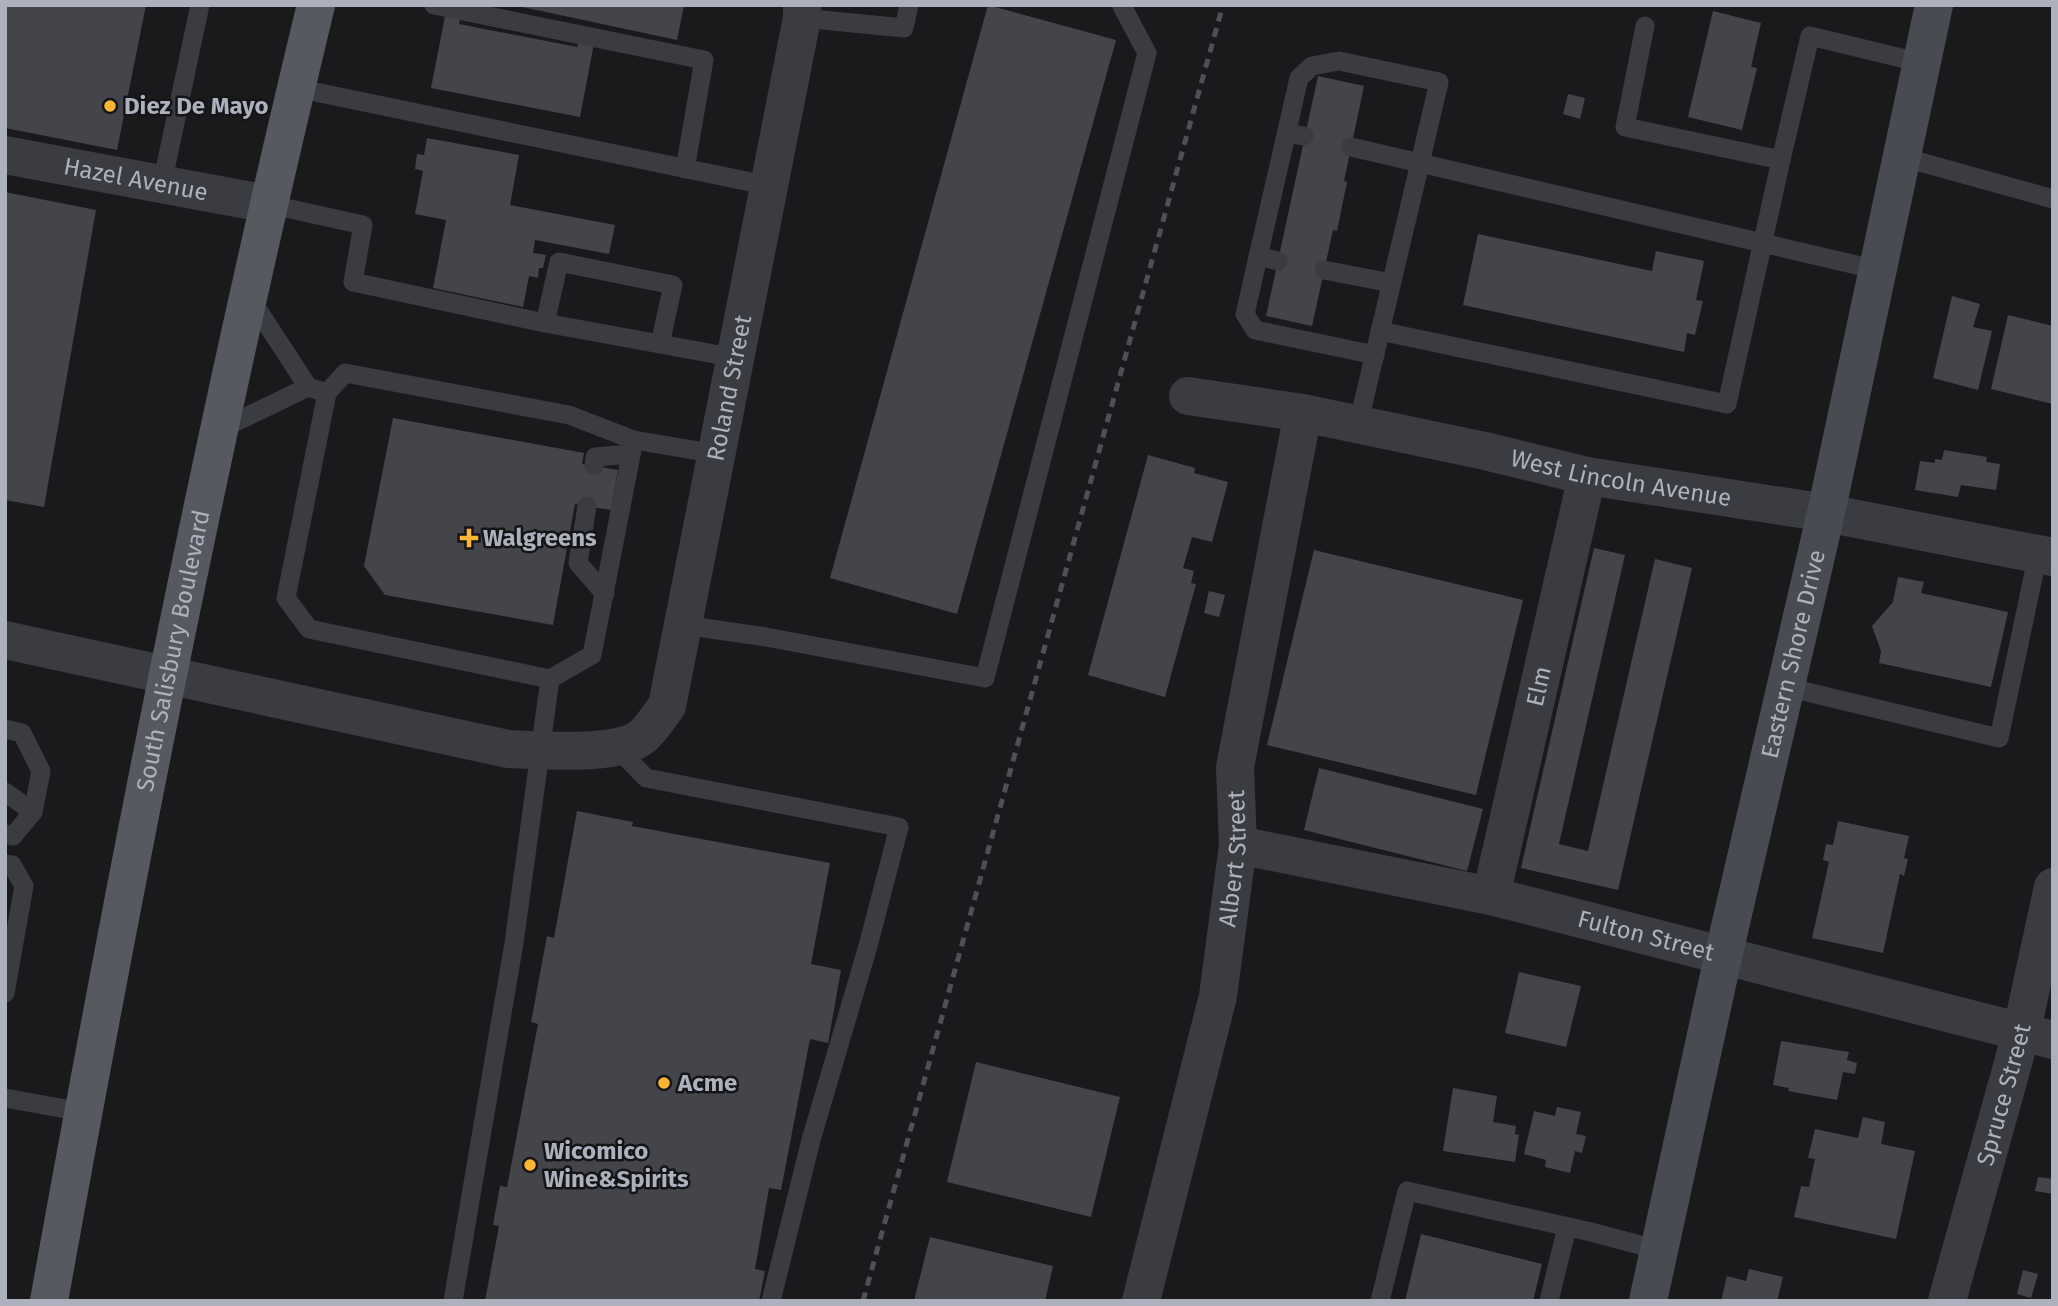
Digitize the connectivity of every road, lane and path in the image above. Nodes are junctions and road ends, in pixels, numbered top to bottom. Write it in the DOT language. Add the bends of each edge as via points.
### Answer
graph roads {
  1 [pos="200,5"];
  2 [pos="316,5"];
  3 [pos="434,5"];
  4 [pos="909,5"];
  5 [pos="1934,5"];
  6 [pos="1121,6"];
  7 [pos="802,11"];
  8 [pos="1645,26"];
  9 [pos="1922,63"];
  10 [pos="296,88"];
  11 [pos="1351,147"];
  12 [pos="5,155"];
  13 [pos="1902,157"];
  14 [pos="1781,160"];
  15 [pos="1420,163"];
  16 [pos="685,169"];
  17 [pos="162,184"];
  18 [pos="770,186"];
  19 [pos="2053,200"];
  20 [pos="268,204"];
  21 [pos="1763,243"];
  22 [pos="1258,256"];
  23 [pos="1278,261"];
  24 [pos="1324,270"];
  25 [pos="1878,270"];
  26 [pos="1391,283"];
  27 [pos="248,295"];
  28 [pos="545,323"];
  29 [pos="1380,331"];
  30 [pos="660,344"];
  31 [pos="1375,355"];
  32 [pos="736,358"];
  33 [pos="308,387"];
  34 [pos="327,393"];
  35 [pos="1188,396"];
  36 [pos="1303,413"];
  37 [pos="1359,425"];
  38 [pos="219,430"];
  39 [pos="633,447"];
  40 [pos="717,454"];
  41 [pos="594,466"];
  42 [pos="1587,476"];
  43 [pos="587,506"];
  44 [pos="1826,513"];
  45 [pos="2045,555"];
  46 [pos="605,594"];
  47 [pos="683,625"];
  48 [pos="5,640"];
  49 [pos="166,674"];
  50 [pos="550,679"];
  51 [pos="1786,687"];
  52 [pos="5,729"];
  53 [pos="617,748"];
  54 [pos="542,750"];
  55 [pos="5,792"];
  56 [pos="33,812"];
  57 [pos="5,834"];
  58 [pos="1237,845"];
  59 [pos="5,864"];
  60 [pos="2053,887"];
  61 [pos="1491,896"];
  62 [pos="1723,957"];
  63 [pos="5,993"];
  64 [pos="2037,1037"];
  65 [pos="5,1098"];
  66 [pos="82,1112"];
  67 [pos="1567,1227"];
  68 [pos="1659,1250"];
  69 [pos="49,1301"];
  70 [pos="453,1301"];
  71 [pos="771,1301"];
  72 [pos="1141,1301"];
  73 [pos="1380,1301"];
  74 [pos="1549,1301"];
  75 [pos="1648,1301"];
  76 [pos="1947,1301"];
  1 -- 17 [label="lane"];
  2 -- 10 [label="main road, South Salisbury Boulevard"];
  3 -- 16 [label="lane" via="704,60"];
  4 -- 7 [label="lane" via="904,28"];
  5 -- 9 [label="street, Eastern Shore Drive"];
  6 -- 47 [label="lane" via="1147,53 985,678"];
  7 -- 18 [label="street, Roland Street"];
  8 -- 14 [label="lane" via="1625,127"];
  9 -- 13 [label="street, Eastern Shore Drive"];
  9 -- 14 [label="lane" via="1810,36"];
  10 -- 16 [label="lane"];
  10 -- 20 [label="main road, South Salisbury Boulevard"];
  11 -- 15 [label="lane"];
  12 -- 17 [label="street, Hazel Avenue"];
  13 -- 19 [label="lane"];
  13 -- 25 [label="street, Eastern Shore Drive"];
  14 -- 21 [label="lane"];
  15 -- 21 [label="lane"];
  15 -- 22 [label="lane" via="1438,82 1339,61 1312,66 1299,78 1296,135"];
  15 -- 26 [label="lane"];
  16 -- 18 [label="lane"];
  17 -- 20 [label="street, Hazel Avenue"];
  18 -- 32 [label="street, Roland Street"];
  20 -- 27 [label="main road, South Salisbury Boulevard"];
  20 -- 28 [label="lane" via="363,225 353,282"];
  21 -- 25 [label="lane"];
  21 -- 29 [label="lane" via="1727,404"];
  22 -- 23 [label="lane"];
  22 -- 31 [label="lane" via="1245,314 1255,330"];
  24 -- 26 [label="lane"];
  25 -- 44 [label="street, Eastern Shore Drive"];
  26 -- 29 [label="lane"];
  27 -- 33 [label="lane"];
  27 -- 38 [label="main road, South Salisbury Boulevard"];
  28 -- 30 [label="lane"];
  28 -- 30 [label="lane" via="559,262 673,285"];
  29 -- 31 [label="lane"];
  30 -- 32 [label="lane"];
  31 -- 37 [label="lane"];
  32 -- 40 [label="street, Roland Street"];
  33 -- 34 [label="lane"];
  33 -- 38 [label="lane"];
  34 -- 39 [label="lane" via="345,373 569,415"];
  34 -- 50 [label="lane" via="286,598 309,629"];
  35 -- 36 [label="street, West Lincoln Avenue"];
  36 -- 37 [label="street, West Lincoln Avenue"];
  36 -- 58 [label="street, Albert Street" via="1235,767"];
  37 -- 42 [label="street, West Lincoln Avenue"];
  38 -- 49 [label="main road, South Salisbury Boulevard"];
  39 -- 40 [label="lane"];
  39 -- 41 [label="lane" via="595,457"];
  39 -- 46 [label="lane"];
  40 -- 47 [label="street, Roland Street"];
  42 -- 44 [label="street, West Lincoln Avenue"];
  42 -- 61 [label="street, Elm"];
  43 -- 46 [label="lane" via="578,563"];
  44 -- 45 [label="street, West Lincoln Avenue"];
  44 -- 51 [label="street, Eastern Shore Drive"];
  45 -- 51 [label="lane" via="1999,738"];
  46 -- 50 [label="lane" via="592,655"];
  47 -- 53 [label="street, Roland Street" via="667,706 642,738"];
  48 -- 49 [label="street, Roland Street"];
  49 -- 54 [label="street, Roland Street" via="508,749"];
  49 -- 66 [label="main road, South Salisbury Boulevard"];
  50 -- 54 [label="lane"];
  51 -- 62 [label="street, Eastern Shore Drive"];
  52 -- 56 [label="lane" via="22,733 41,771"];
  53 -- 54 [label="street, Roland Street"];
  53 -- 71 [label="lane" via="646,778 899,827"];
  54 -- 70 [label="lane"];
  55 -- 56 [label="lane"];
  56 -- 57 [label="lane" via="13,836"];
  58 -- 61 [label="street, Fulton Street"];
  58 -- 72 [label="street, Albert Street" via="1218,996"];
  59 -- 63 [label="lane" via="12,865 24,886"];
  60 -- 64 [label="street, Spruce Street"];
  61 -- 62 [label="street, Fulton Street"];
  62 -- 64 [label="street, Fulton Street"];
  62 -- 68 [label="street, Eastern Shore Drive"];
  64 -- 76 [label="street, Spruce Street"];
  65 -- 66 [label="lane"];
  66 -- 69 [label="main road, South Salisbury Boulevard"];
  67 -- 68 [label="lane"];
  67 -- 73 [label="lane" via="1407,1191"];
  67 -- 74 [label="lane"];
  68 -- 75 [label="street, Eastern Shore Drive"];
}
